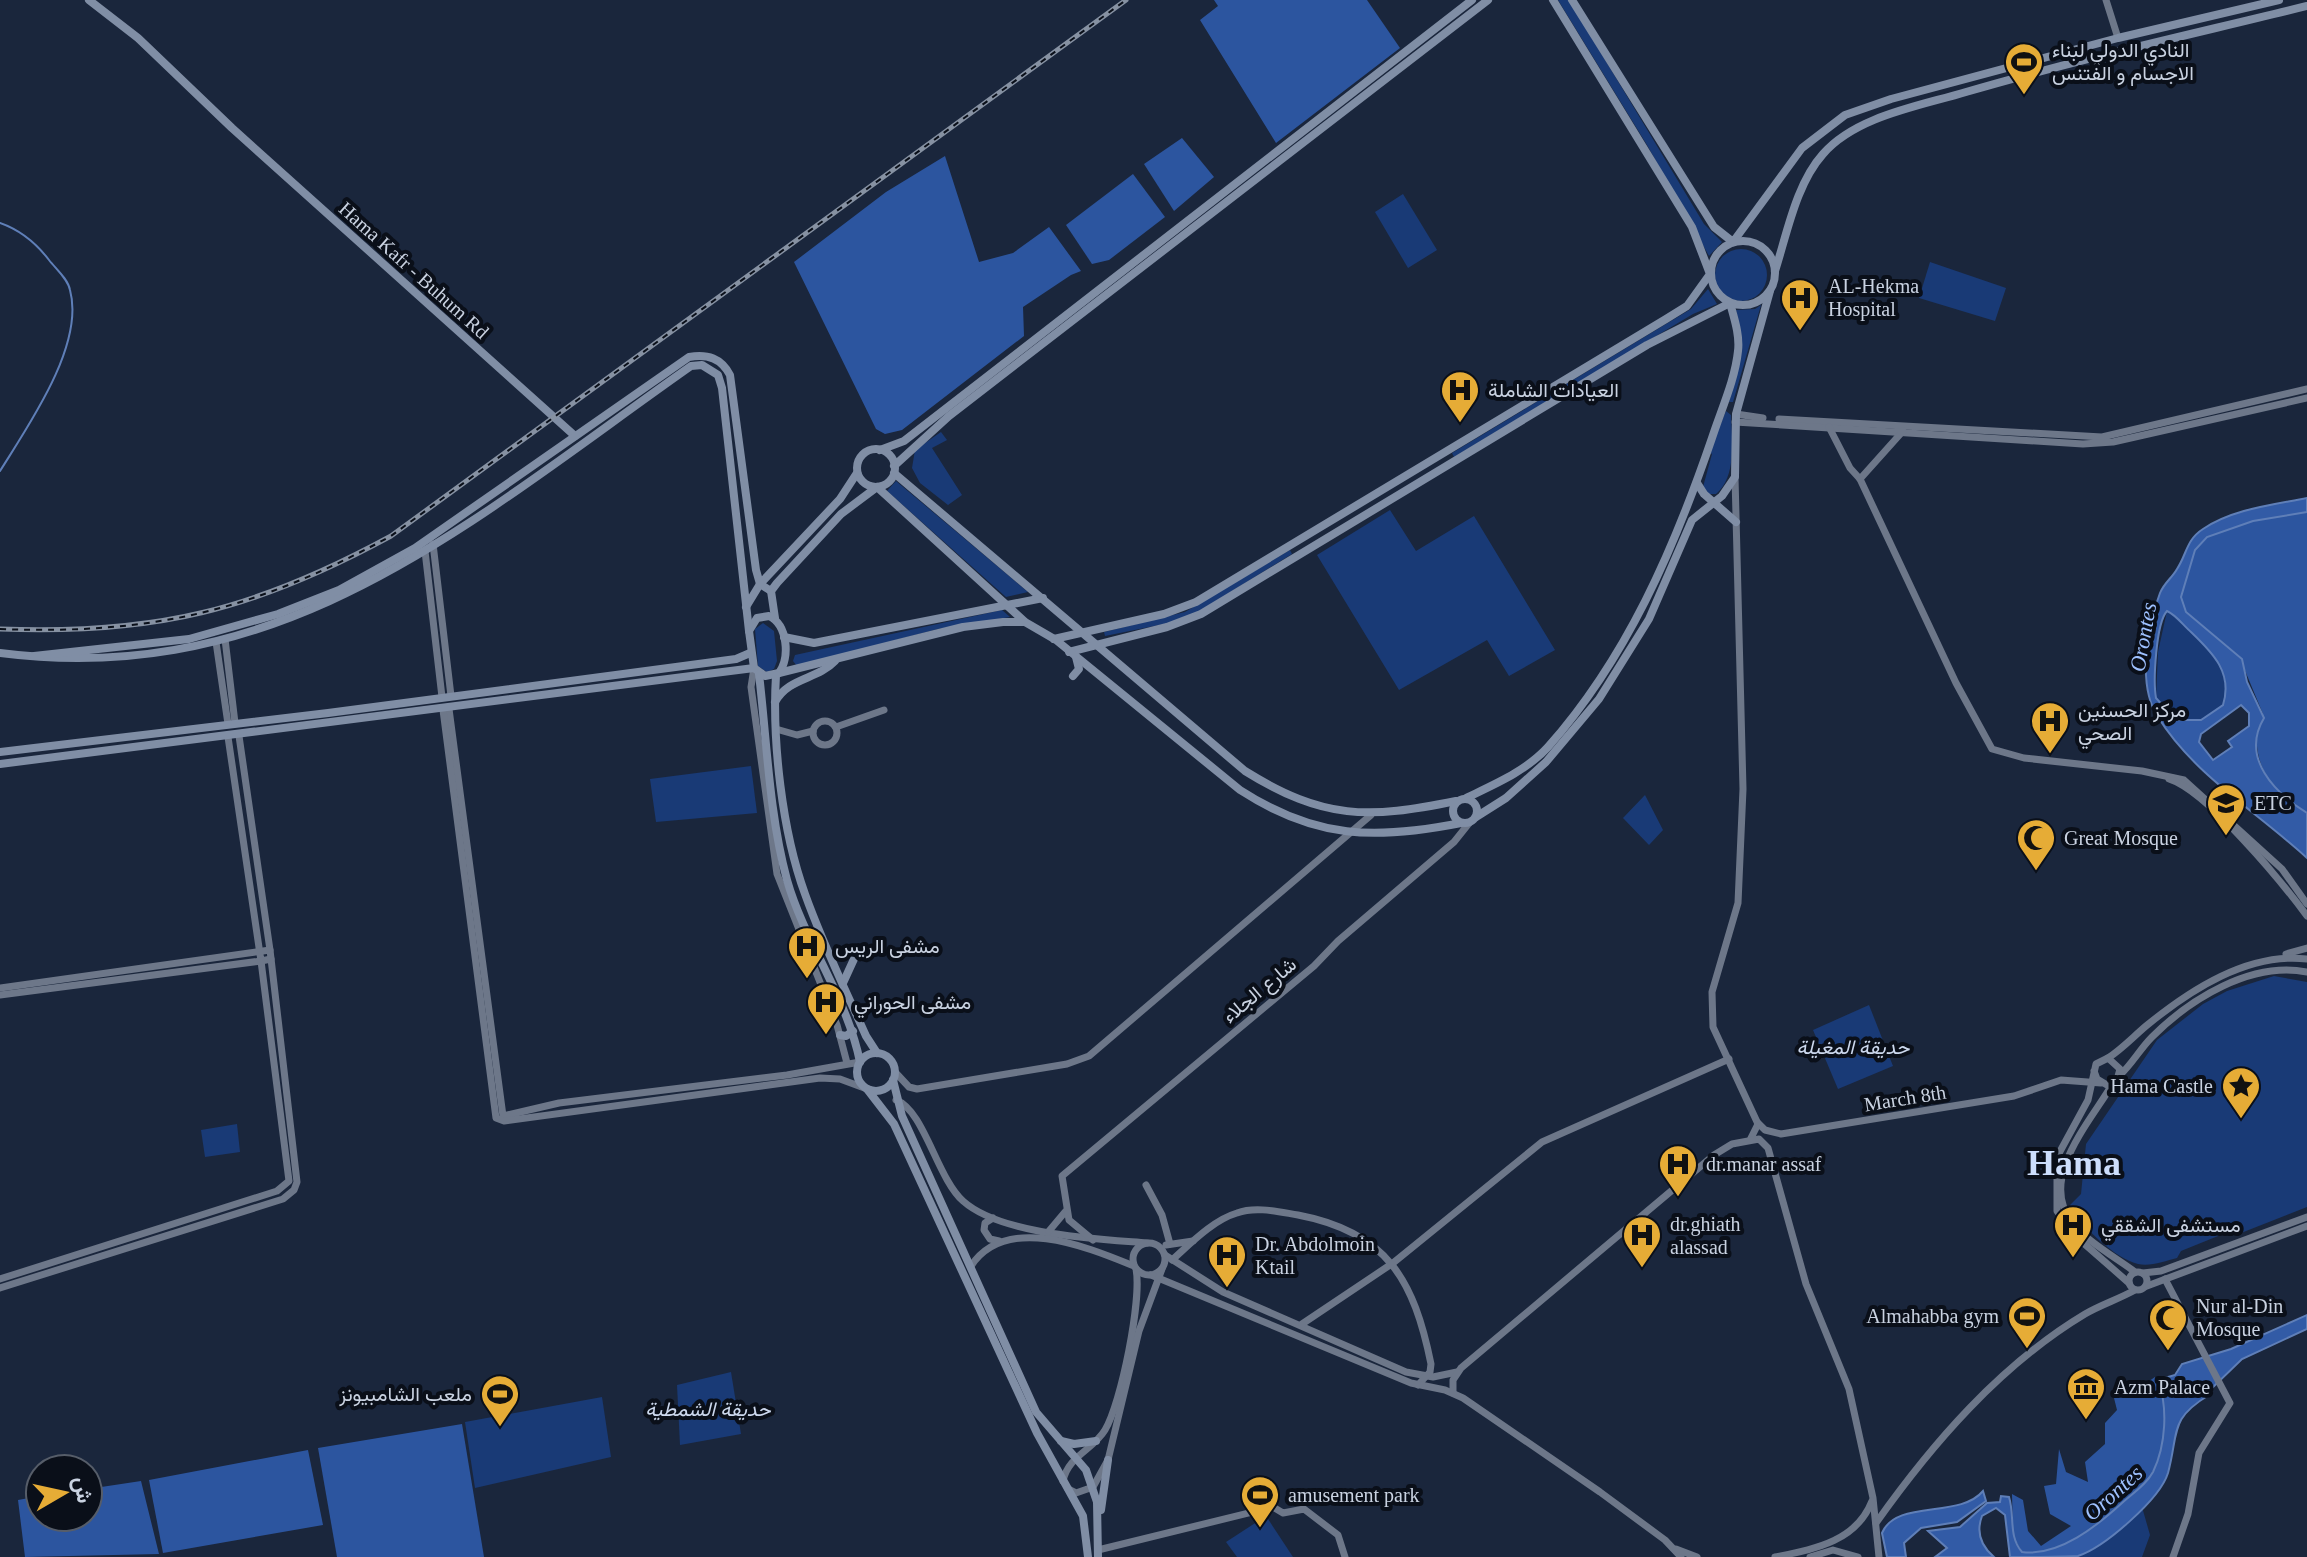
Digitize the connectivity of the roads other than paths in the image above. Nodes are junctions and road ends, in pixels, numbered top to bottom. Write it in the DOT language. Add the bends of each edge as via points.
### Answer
graph roads {
  1 [pos="89,0"];
  2 [pos="1472,0"];
  3 [pos="1488,0"];
  4 [pos="1553,0"];
  5 [pos="1572,0"];
  6 [pos="2106,0"];
  7 [pos="2279,0"];
  8 [pos="2307,6"];
  9 [pos="2118,38"];
  10 [pos="1733,242"];
  11 [pos="1775,271"];
  12 [pos="1710,274"];
  13 [pos="1770,291"];
  14 [pos="1730,303"];
  15 [pos="2307,389"];
  16 [pos="2307,398"];
  17 [pos="1736,418"];
  18 [pos="1829,427"];
  19 [pos="1903,431"];
  20 [pos="573,435"];
  21 [pos="580,443"];
  22 [pos="880,450"];
  23 [pos="1443,454"];
  24 [pos="1449,464"];
  25 [pos="894,470"];
  26 [pos="857,473"];
  27 [pos="1735,477"];
  28 [pos="1860,479"];
  29 [pos="1697,483"];
  30 [pos="877,487"];
  31 [pos="492,500"];
  32 [pos="1714,502"];
  33 [pos="1736,522"];
  34 [pos="433,544"];
  35 [pos="425,551"];
  36 [pos="390,567"];
  37 [pos="760,584"];
  38 [pos="771,591"];
  39 [pos="1043,598"];
  40 [pos="1005,604"];
  41 [pos="745,610"];
  42 [pos="775,618"];
  43 [pos="1025,622"];
  44 [pos="749,631"];
  45 [pos="1082,631"];
  46 [pos="784,637"];
  47 [pos="1054,639"];
  48 [pos="221,640"];
  49 [pos="1098,646"];
  50 [pos="0,653"];
  51 [pos="750,653"];
  52 [pos="1072,654"];
  53 [pos="33,656"];
  54 [pos="835,660"];
  55 [pos="756,671"];
  56 [pos="778,674"];
  57 [pos="1073,676"];
  58 [pos="446,696"];
  59 [pos="774,702"];
  60 [pos="446,709"];
  61 [pos="884,710"];
  62 [pos="1173,710"];
  63 [pos="232,724"];
  64 [pos="1159,724"];
  65 [pos="836,727"];
  66 [pos="776,729"];
  67 [pos="813,731"];
  68 [pos="239,736"];
  69 [pos="228,737"];
  70 [pos="0,752"];
  71 [pos="0,764"];
  72 [pos="2056,771"];
  73 [pos="1466,798"];
  74 [pos="1456,801"];
  75 [pos="1371,815"];
  76 [pos="1469,821"];
  77 [pos="1351,833"];
  78 [pos="2307,904"];
  79 [pos="2307,916"];
  80 [pos="2307,948"];
  81 [pos="265,951"];
  82 [pos="2272,958"];
  83 [pos="271,959"];
  84 [pos="854,959"];
  85 [pos="2307,959"];
  86 [pos="261,961"];
  87 [pos="2307,972"];
  88 [pos="843,983"];
  89 [pos="0,988"];
  90 [pos="0,995"];
  91 [pos="853,1031"];
  92 [pos="840,1035"];
  93 [pos="877,1053"];
  94 [pos="2108,1058"];
  95 [pos="1729,1059"];
  96 [pos="860,1062"];
  97 [pos="847,1063"];
  98 [pos="2094,1071"];
  99 [pos="2120,1075"];
  100 [pos="894,1076"];
  101 [pos="2079,1080"];
  102 [pos="2092,1082"];
  103 [pos="2101,1083"];
  104 [pos="2113,1083"];
  105 [pos="867,1089"];
  106 [pos="896,1100"];
  107 [pos="2088,1100"];
  108 [pos="1757,1121"];
  109 [pos="1781,1134"];
  110 [pos="1751,1138"];
  111 [pos="901,1139"];
  112 [pos="892,1144"];
  113 [pos="1768,1148"];
  114 [pos="914,1167"];
  115 [pos="904,1171"];
  116 [pos="1146,1185"];
  117 [pos="1065,1212"];
  118 [pos="2307,1217"];
  119 [pos="993,1218"];
  120 [pos="2307,1226"];
  121 [pos="1049,1232"];
  122 [pos="1093,1240"];
  123 [pos="999,1241"];
  124 [pos="1195,1241"];
  125 [pos="1147,1243"];
  126 [pos="1170,1244"];
  127 [pos="1166,1254"];
  128 [pos="1393,1263"];
  129 [pos="971,1266"];
  130 [pos="1135,1267"];
  131 [pos="2139,1273"];
  132 [pos="1157,1274"];
  133 [pos="0,1279"];
  134 [pos="2165,1279"];
  135 [pos="2132,1286"];
  136 [pos="2147,1286"];
  137 [pos="0,1288"];
  138 [pos="1302,1324"];
  139 [pos="1457,1372"];
  140 [pos="1425,1377"];
  141 [pos="1418,1385"];
  142 [pos="1453,1393"];
  143 [pos="1061,1441"];
  144 [pos="1096,1441"];
  145 [pos="1077,1458"];
  146 [pos="1108,1460"];
  147 [pos="1066,1485"];
  148 [pos="1093,1487"];
  149 [pos="1873,1498"];
  150 [pos="1099,1523"];
  151 [pos="1876,1523"];
  152 [pos="1674,1548"];
  153 [pos="1098,1554"];
  154 [pos="1088,1557"];
  155 [pos="1345,1557"];
  156 [pos="1681,1557"];
  157 [pos="1697,1557"];
  158 [pos="1775,1557"];
  159 [pos="1810,1557"];
  160 [pos="1858,1557"];
  161 [pos="1879,1557"];
  162 [pos="2173,1557"];
  1 -- 20 [label="main road, Hama Kafr - Buhum Rd" via="138,38"];
  2 -- 22 [label="main road" via="904,441"];
  3 -- 25 [label="main road" via="949,416"];
  4 -- 12 [label="main road" via="1692,227"];
  5 -- 10 [label="main road" via="1714,227"];
  6 -- 9 [label="main road"];
  7 -- 9 [label="main road"];
  8 -- 11 [label="main road" via="2015,78 1856,130 1824,153 1809,174"];
  9 -- 10 [label="main road" via="1845,115 1802,148"];
  10 -- 11 [label="main road" via="1761,246"];
  10 -- 12 [label="main road" via="1716,254"];
  11 -- 13 [label="main road"];
  12 -- 14 [label="main road" via="1716,291"];
  12 -- 23 [label="main road" via="1687,306"];
  13 -- 14 [label="main road" via="1752,304"];
  13 -- 17 [label="main road"];
  14 -- 24 [label="main road" via="1647,345"];
  14 -- 29 [label="main road" via="1738,350"];
  15 -- 17 [label="main road" via="2102,437"];
  16 -- 19 [label="main road" via="2113,442 2010,441"];
  17 -- 18 [label="main road"];
  17 -- 27 [label="main road"];
  18 -- 19 [label="main road"];
  18 -- 28 [label="main road"];
  19 -- 28 [label="main road"];
  20 -- 21 [label="main road, Hama Kafr - Buhum Rd"];
  20 -- 31 [label="main road"];
  20 -- 37 [label="main road" via="689,357 718,360 730,375"];
  21 -- 31 [label="main road"];
  21 -- 41 [label="main road" via="691,366 709,367 718,375 744,564"];
  22 -- 25 [label="main road" via="890,456"];
  22 -- 26 [label="main road" via="863,454"];
  23 -- 24 [label="main road" via="1441,462"];
  23 -- 45 [label="main road" via="1196,602"];
  24 -- 49 [label="main road" via="1201,614"];
  25 -- 30 [label="main road" via="888,483"];
  25 -- 39 [label="main road"];
  26 -- 30 [label="main road"];
  26 -- 37 [label="main road" via="840,499"];
  27 -- 32 [label="main road"];
  27 -- 33 [label="main road"];
  28 -- 78 [label="main road" via="1992,749 2184,780 2282,869"];
  29 -- 32 [label="main road"];
  29 -- 73 [label="main road" via="1637,622 1591,695 1547,749 1518,772"];
  30 -- 38 [label="main road" via="841,514"];
  30 -- 40 [label="main road"];
  31 -- 34 [label="main road"];
  31 -- 36 [label="main road"];
  32 -- 33 [label="main road"];
  32 -- 76 [label="main road" via="1692,520 1649,619 1599,699 1546,762 1506,798"];
  33 -- 95 [label="main road" via="1743,735 1740,871 1737,911 1710,1010"];
  34 -- 35 [label="main road"];
  34 -- 58 [label="main road"];
  35 -- 36 [label="main road"];
  35 -- 58 [label="main road"];
  36 -- 48 [label="main road" via="309,612"];
  36 -- 53 [label="main road" via="307,603 219,632 148,646"];
  37 -- 38 [label="main road"];
  37 -- 41 [label="main road"];
  38 -- 42 [label="main road"];
  39 -- 40 [label="main road"];
  39 -- 45 [label="main road"];
  40 -- 43 [label="main road"];
  40 -- 46 [label="main road" via="814,643"];
  41 -- 44 [label="main road"];
  42 -- 44 [label="main road" via="757,618"];
  42 -- 46 [label="main road"];
  43 -- 47 [label="main road"];
  43 -- 54 [label="main road" via="963,627"];
  44 -- 51 [label="main road"];
  45 -- 47 [label="main road"];
  45 -- 49 [label="main road"];
  46 -- 56 [label="main road" via="785,660"];
  47 -- 52 [label="main road"];
  48 -- 53 [label="main road" via="91,660"];
  48 -- 63 [label="main road"];
  49 -- 52 [label="main road"];
  49 -- 62 [label="main road"];
  50 -- 53 [label="main road"];
  51 -- 55 [label="main road"];
  51 -- 58 [label="main road"];
  52 -- 57 [label="main road" via="1079,669"];
  52 -- 64 [label="main road"];
  54 -- 56 [label="main road"];
  54 -- 59 [label="main road" via="789,685"];
  55 -- 56 [label="main road"];
  55 -- 60 [label="main road"];
  55 -- 91 [label="main road" via="788,882"];
  55 -- 92 [label="main road" via="752,695 781,891"];
  56 -- 59 [label="main road"];
  58 -- 63 [label="main road"];
  59 -- 66 [label="main road"];
  60 -- 68 [label="main road"];
  60 -- 97 [label="main road" via="503,1116 559,1103"];
  60 -- 105 [label="main road" via="496,1118 820,1078"];
  61 -- 65 [label="main road"];
  62 -- 64 [label="main road"];
  62 -- 75 [label="main road" via="1277,791 1316,807"];
  63 -- 70 [label="main road"];
  64 -- 77 [label="main road" via="1271,810"];
  65 -- 67 [label="main road" via="823,721"];
  65 -- 67 [label="main road" via="836,739 827,745 817,742"];
  66 -- 67 [label="main road" via="797,735"];
  66 -- 88 [label="main road" via="795,864"];
  68 -- 69 [label="main road"];
  68 -- 81 [label="main road"];
  69 -- 71 [label="main road"];
  69 -- 81 [label="main road"];
  72 -- 79 [label="main road" via="2065,767 2142,775 2183,785 2277,874"];
  73 -- 74 [label="main road"];
  73 -- 76 [label="main road" via="1476,805"];
  74 -- 75 [label="main road"];
  74 -- 76 [label="main road" via="1452,812"];
  75 -- 77 [label="main road"];
  76 -- 77 [label="main road" via="1398,834"];
  76 -- 117 [label="main road, شارع الجلاء" via="1454,842 1314,966 1062,1176"];
  77 -- 100 [label="main road" via="1089,1056 917,1089"];
  80 -- 82 [label="main road"];
  81 -- 83 [label="main road"];
  81 -- 86 [label="main road"];
  81 -- 89 [label="main road"];
  82 -- 85 [label="main road"];
  82 -- 94 [label="main road" via="2235,970 2188,996"];
  83 -- 86 [label="main road"];
  83 -- 137 [label="main road" via="297,1171 294,1190 283,1199"];
  84 -- 88 [label="main road"];
  86 -- 90 [label="main road"];
  86 -- 133 [label="main road" via="288,1184"];
  87 -- 99 [label="main road" via="2273,969 2196,1001 2152,1037"];
  88 -- 93 [label="main road"];
  91 -- 92 [label="main road"];
  91 -- 96 [label="main road"];
  92 -- 97 [label="main road"];
  93 -- 96 [label="main road"];
  93 -- 100 [label="main road" via="891,1060"];
  94 -- 98 [label="main road"];
  94 -- 99 [label="main road" via="2118,1064"];
  95 -- 108 [label="main road"];
  95 -- 128 [label="main road" via="1542,1142"];
  96 -- 97 [label="main road"];
  96 -- 105 [label="main road" via="857,1074"];
  98 -- 102 [label="main road"];
  98 -- 103 [label="main road"];
  99 -- 104 [label="main road"];
  100 -- 105 [label="main road" via="885,1089"];
  100 -- 106 [label="main road"];
  101 -- 102 [label="main road, March 8th"];
  101 -- 107 [label="main road"];
  101 -- 109 [label="main road, March 8th" via="2061,1080 2014,1096"];
  102 -- 103 [label="main road, March 8th"];
  102 -- 107 [label="main road"];
  103 -- 104 [label="main road"];
  104 -- 131 [label="main road" via="2065,1160 2064,1205 2072,1222"];
  105 -- 111 [label="main road"];
  106 -- 119 [label="main road" via="911,1111 949,1187 973,1209"];
  106 -- 129 [label="main road"];
  107 -- 135 [label="main road" via="2057,1157 2057,1211 2080,1240"];
  108 -- 109 [label="main road" via="1765,1130"];
  108 -- 110 [label="main road"];
  109 -- 113 [label="main road"];
  110 -- 113 [label="main road"];
  110 -- 139 [label="main road" via="1714,1155"];
  111 -- 112 [label="main road"];
  111 -- 114 [label="main road"];
  113 -- 149 [label="main road" via="1806,1284 1849,1389"];
  114 -- 115 [label="main road"];
  114 -- 147 [label="main road"];
  116 -- 126 [label="main road"];
  117 -- 121 [label="main road"];
  117 -- 122 [label="main road" via="1073,1226"];
  118 -- 131 [label="main road" via="2161,1271"];
  119 -- 121 [label="main road"];
  119 -- 123 [label="main road" via="984,1230"];
  120 -- 134 [label="main road"];
  121 -- 122 [label="main road"];
  122 -- 125 [label="main road"];
  123 -- 129 [label="main road"];
  123 -- 130 [label="main road" via="1033,1238"];
  124 -- 126 [label="main road"];
  124 -- 127 [label="main road"];
  124 -- 128 [label="main road" via="1237,1213 1267,1210 1335,1225"];
  125 -- 127 [label="main road"];
  125 -- 130 [label="main road" via="1134,1254"];
  126 -- 127 [label="main road"];
  127 -- 132 [label="main road"];
  127 -- 138 [label="main road" via="1223,1292"];
  128 -- 138 [label="main road"];
  128 -- 140 [label="main road" via="1419,1311 1431,1364"];
  129 -- 143 [label="main road" via="1036,1412"];
  130 -- 132 [label="main road"];
  130 -- 144 [label="main road" via="1137,1306 1115,1409"];
  131 -- 135 [label="main road"];
  131 -- 136 [label="main road"];
  132 -- 141 [label="main road"];
  132 -- 146 [label="main road"];
  134 -- 136 [label="main road"];
  134 -- 162 [label="main road" via="2230,1405 2199,1453 2188,1514"];
  135 -- 136 [label="main road"];
  135 -- 151 [label="main road" via="1998,1379 1922,1462"];
  138 -- 140 [label="main road"];
  139 -- 140 [label="main road"];
  139 -- 142 [label="main road"];
  140 -- 141 [label="main road"];
  141 -- 142 [label="main road"];
  142 -- 152 [label="main road"];
  143 -- 144 [label="main road"];
  143 -- 145 [label="main road"];
  144 -- 145 [label="main road"];
  145 -- 147 [label="main road" via="1065,1470"];
  145 -- 148 [label="main road"];
  146 -- 148 [label="main road"];
  146 -- 150 [label="main road"];
  147 -- 148 [label="main road" via="1076,1493"];
  147 -- 154 [label="main road" via="1083,1516"];
  148 -- 150 [label="main road"];
  149 -- 151 [label="main road"];
  149 -- 158 [label="main road" via="1847,1535"];
  150 -- 153 [label="main road"];
  151 -- 161 [label="main road"];
  152 -- 156 [label="main road"];
  152 -- 157 [label="main road"];
  153 -- 155 [label="main road" via="1273,1507 1283,1513 1304,1509 1338,1535"];
  159 -- 160 [label="main road" via="1833,1550"];
}
